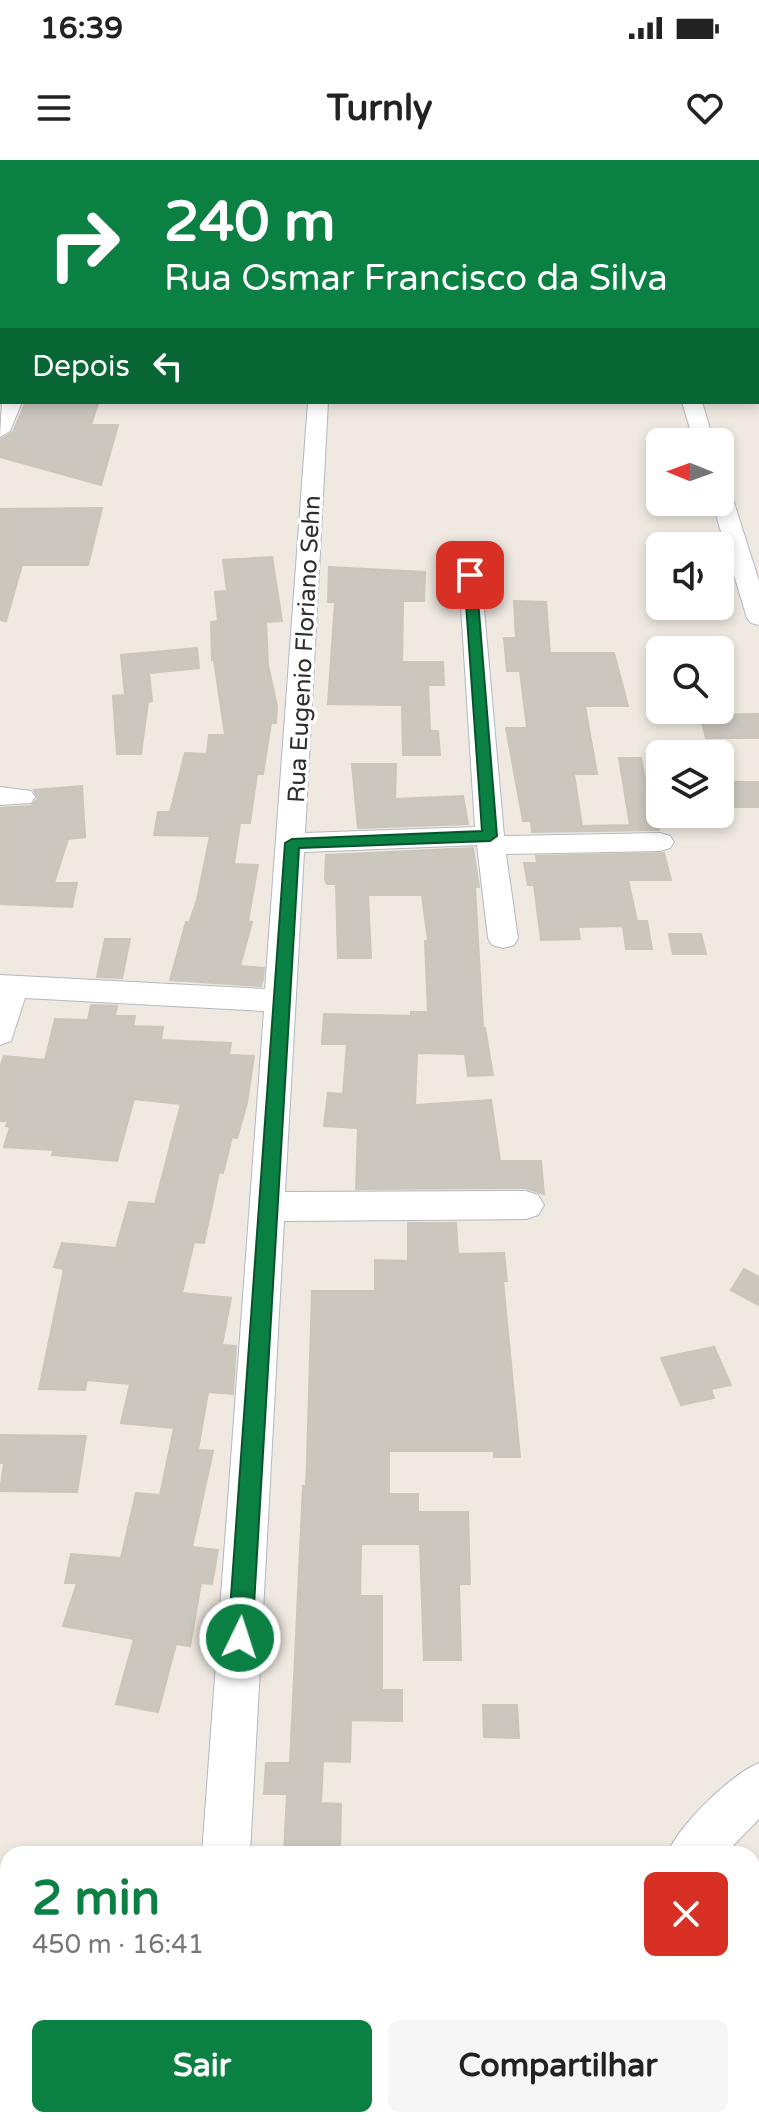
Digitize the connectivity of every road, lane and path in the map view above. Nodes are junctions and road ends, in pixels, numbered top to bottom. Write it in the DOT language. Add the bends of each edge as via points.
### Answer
graph roads {
  1 [pos="11,404"];
  2 [pos="318,404"];
  3 [pos="693,404"];
  4 [pos="700,428"];
  5 [pos="0,431"];
  6 [pos="729,516"];
  7 [pos="752,574"];
  8 [pos="470,575"];
  9 [pos="759,618"];
  10 [pos="490,840"];
  11 [pos="660,842"];
  12 [pos="292,843"];
  13 [pos="503,938"];
  14 [pos="6,986"];
  15 [pos="281,1001"];
  16 [pos="0,1033"];
  17 [pos="526,1205"];
  18 [pos="268,1207"];
  19 [pos="759,1786"];
  20 [pos="227,1846"];
  21 [pos="699,1846"];
  1 -- 5 [label="street"];
  2 -- 12 [label="street, Rua Eugenio Floriano Sehn"];
  3 -- 4 [label="street"];
  6 -- 7 [label="street"];
  7 -- 9 [label="street"];
  8 -- 10 [label="street"];
  10 -- 11 [label="street"];
  10 -- 12 [label="street"];
  10 -- 13 [label="street"];
  12 -- 15 [label="street, Rua Eugenio Floriano Sehn"];
  14 -- 15 [label="street"];
  14 -- 16 [label="street"];
  15 -- 18 [label="street, Rua Eugenio Floriano Sehn"];
  17 -- 18 [label="street"];
  18 -- 20 [label="street, Rua Eugenio Floriano Sehn"];
  19 -- 21 [label="street"];
}
